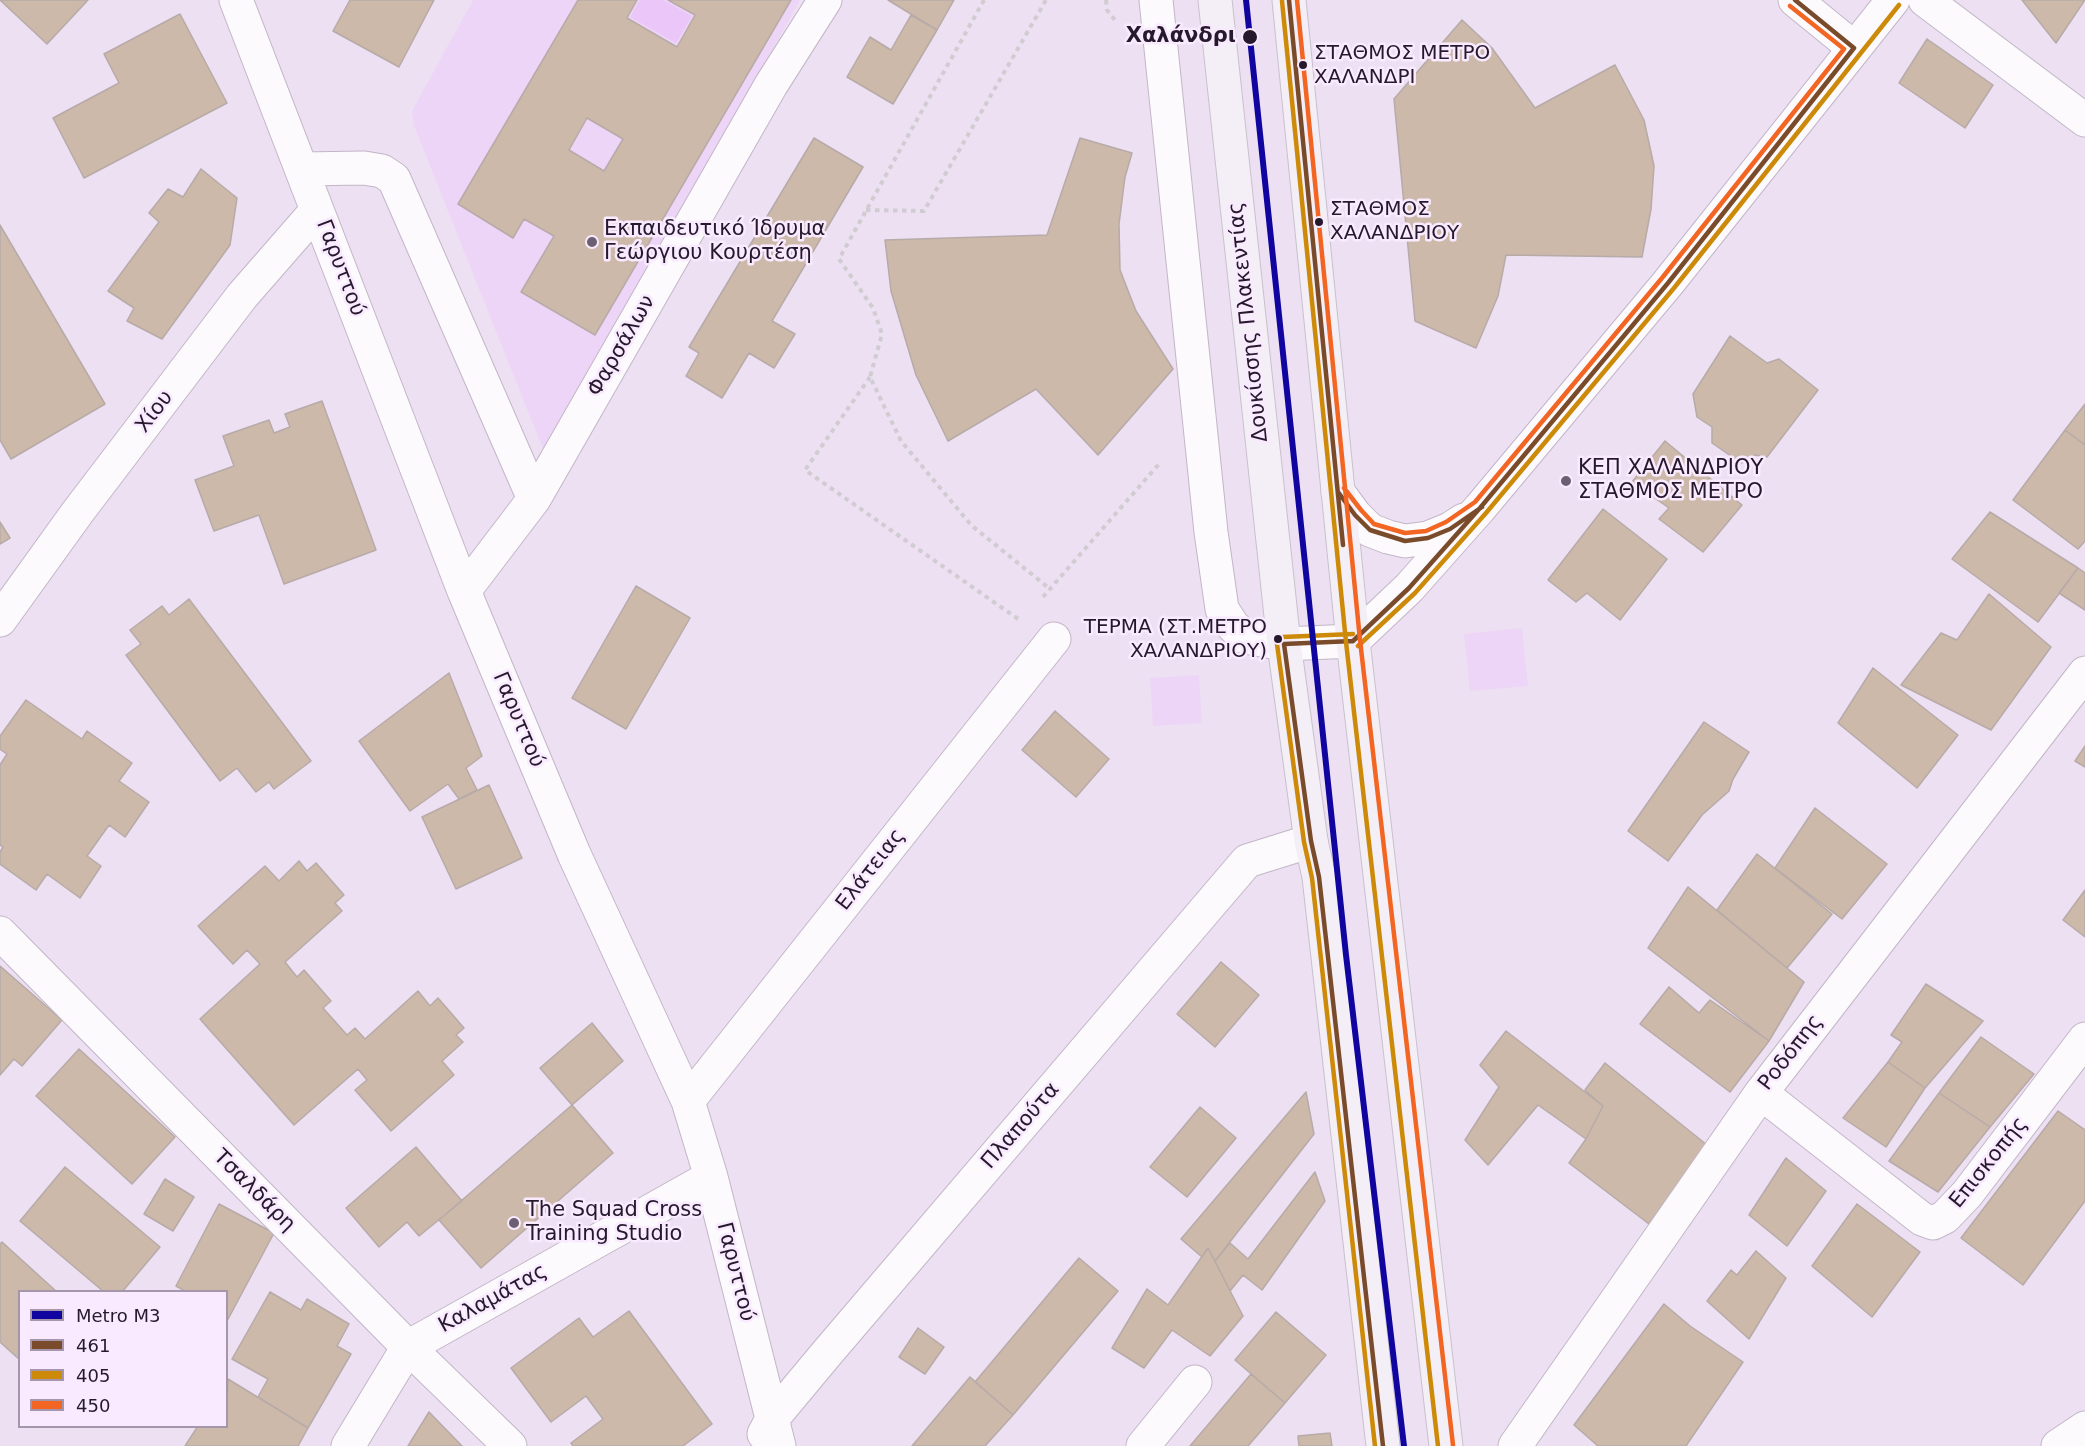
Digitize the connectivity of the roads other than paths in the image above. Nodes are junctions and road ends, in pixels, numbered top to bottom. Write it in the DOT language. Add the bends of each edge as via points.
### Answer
graph roads {
  1 [pos="236,0"];
  2 [pos="825,0"];
  3 [pos="1156,0"];
  4 [pos="1215,0"];
  5 [pos="1289,0"];
  6 [pos="1795,0"];
  7 [pos="1893,0"];
  8 [pos="1925,0"];
  9 [pos="1854,48"];
  10 [pos="2085,120"];
  11 [pos="302,169"];
  12 [pos="317,210"];
  13 [pos="1338,492"];
  14 [pos="534,499"];
  15 [pos="1480,508"];
  16 [pos="464,591"];
  17 [pos="0,620"];
  18 [pos="1054,639"];
  19 [pos="1353,641"];
  20 [pos="1284,644"];
  21 [pos="2085,673"];
  22 [pos="1311,841"];
  23 [pos="0,933"];
  24 [pos="2085,1040"];
  25 [pos="1761,1092"];
  26 [pos="688,1101"];
  27 [pos="711,1177"];
  28 [pos="408,1347"];
  29 [pos="1195,1382"];
  30 [pos="2085,1428"];
  31 [pos="769,1437"];
  32 [pos="348,1446"];
  33 [pos="510,1446"];
  34 [pos="1143,1446"];
  35 [pos="1383,1446"];
  36 [pos="1446,1446"];
  37 [pos="1515,1446"];
  38 [pos="2058,1446"];
  1 -- 11 [label="street, Γαρυττού"];
  2 -- 14 [label="street, Φαρσάλων" via="771,85"];
  3 -- 20 [label="street" via="1222,609 1245,637"];
  4 -- 20 [label="main road, Δουκίσσης Πλακεντίας"];
  5 -- 13 [label="main road"];
  6 -- 9 [label="street"];
  7 -- 9 [label="street"];
  8 -- 10 [label="street"];
  9 -- 15 [label="street" via="1668,283"];
  11 -- 12 [label="street, Γαρυττού"];
  11 -- 14 [label="street" via="364,168 382,171 394,179"];
  12 -- 16 [label="street, Γαρυττού"];
  12 -- 17 [label="street, Χίου" via="242,296"];
  13 -- 15 [label="street" via="1370,530 1405,541 1428,538 1450,529"];
  13 -- 19 [label="main road"];
  14 -- 16 [label="street, Φαρσάλων"];
  15 -- 19 [label="street" via="1409,588"];
  16 -- 26 [label="street, Γαρυττού" via="574,854"];
  18 -- 26 [label="street, Ελάτειας"];
  19 -- 20 [label="street"];
  19 -- 36 [label="main road"];
  20 -- 22 [label="main road, Δουκίσσης Πλακεντίας"];
  21 -- 25 [label="street, Ροδόπης"];
  22 -- 31 [label="street, Πλαπούτα" via="1247,861"];
  22 -- 35 [label="main road, Δουκίσσης Πλακεντίας" via="1319,877"];
  23 -- 28 [label="street, Τσαλδάρη"];
  24 -- 25 [label="street, Επισκοπής" via="1967,1194 1946,1217 1933,1223 1922,1219"];
  25 -- 37 [label="street, Ροδόπης"];
  26 -- 27 [label="street, Γαρυττού"];
  27 -- 28 [label="street, Καλαμάτας"];
  27 -- 31 [label="street, Γαρυττού"];
  28 -- 32 [label="street, Καλαμάτας"];
  28 -- 33 [label="street, Τσαλδάρη"];
  29 -- 34 [label="street"];
  30 -- 38 [label="street"];
}
